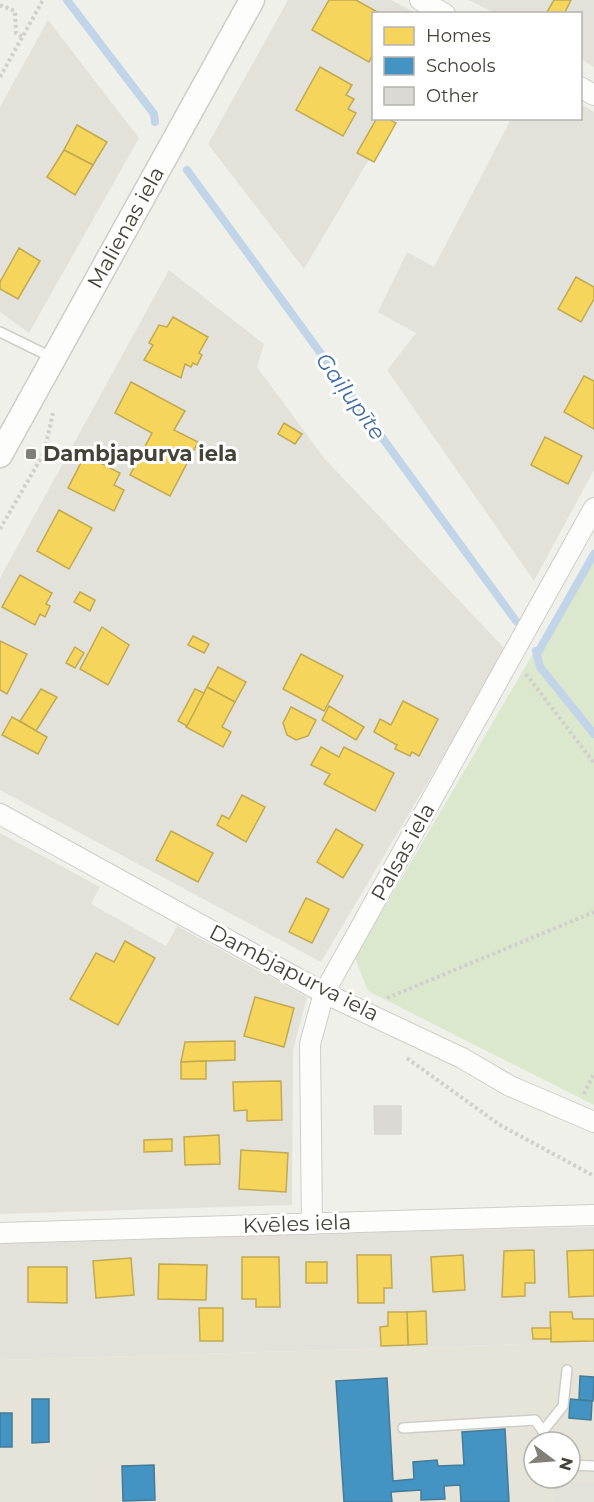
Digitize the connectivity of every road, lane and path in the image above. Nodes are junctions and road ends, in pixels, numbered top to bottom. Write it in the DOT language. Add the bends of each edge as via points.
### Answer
graph roads {
  1 [pos="43,0"];
  2 [pos="252,0"];
  3 [pos="420,0"];
  4 [pos="0,5"];
  5 [pos="441,12"];
  6 [pos="23,37"];
  7 [pos="0,77"];
  8 [pos="0,332"];
  9 [pos="53,358"];
  10 [pos="53,411"];
  11 [pos="0,455"];
  12 [pos="594,508"];
  13 [pos="0,529"];
  14 [pos="513,657"];
  15 [pos="594,763"];
  16 [pos="0,814"];
  17 [pos="594,912"];
  18 [pos="324,993"];
  19 [pos="362,1009"];
  20 [pos="399,1053"];
  21 [pos="594,1122"];
  22 [pos="594,1176"];
  23 [pos="594,1215"];
  24 [pos="312,1224"];
  25 [pos="0,1233"];
  26 [pos="567,1370"];
  27 [pos="403,1428"];
  28 [pos="542,1430"];
  29 [pos="544,1430"];
  1 -- 6 [label="path"];
  2 -- 9 [label="street, Malienas iela"];
  3 -- 5 [label="street"];
  4 -- 6 [label="path" via="15,11 16,33"];
  6 -- 7 [label="path"];
  8 -- 9 [label="lane"];
  9 -- 11 [label="street, Malienas iela"];
  10 -- 13 [label="path" via="44,453"];
  12 -- 14 [label="street, Palsas iela"];
  14 -- 15 [label="path"];
  14 -- 18 [label="street, Palsas iela"];
  16 -- 18 [label="street, Dambjapurva iela"];
  17 -- 19 [label="path"];
  18 -- 19 [label="street, Dambjapurva iela"];
  18 -- 24 [label="street, Palsas iela" via="310,1044"];
  19 -- 21 [label="street, Dambjapurva iela" via="510,1086"];
  20 -- 22 [label="path" via="500,1125"];
  23 -- 24 [label="street, Kvēles iela"];
  24 -- 25 [label="street, Kvēles iela"];
  26 -- 29 [label="lane" via="563,1406"];
  27 -- 28 [label="lane" via="535,1420"];
}
